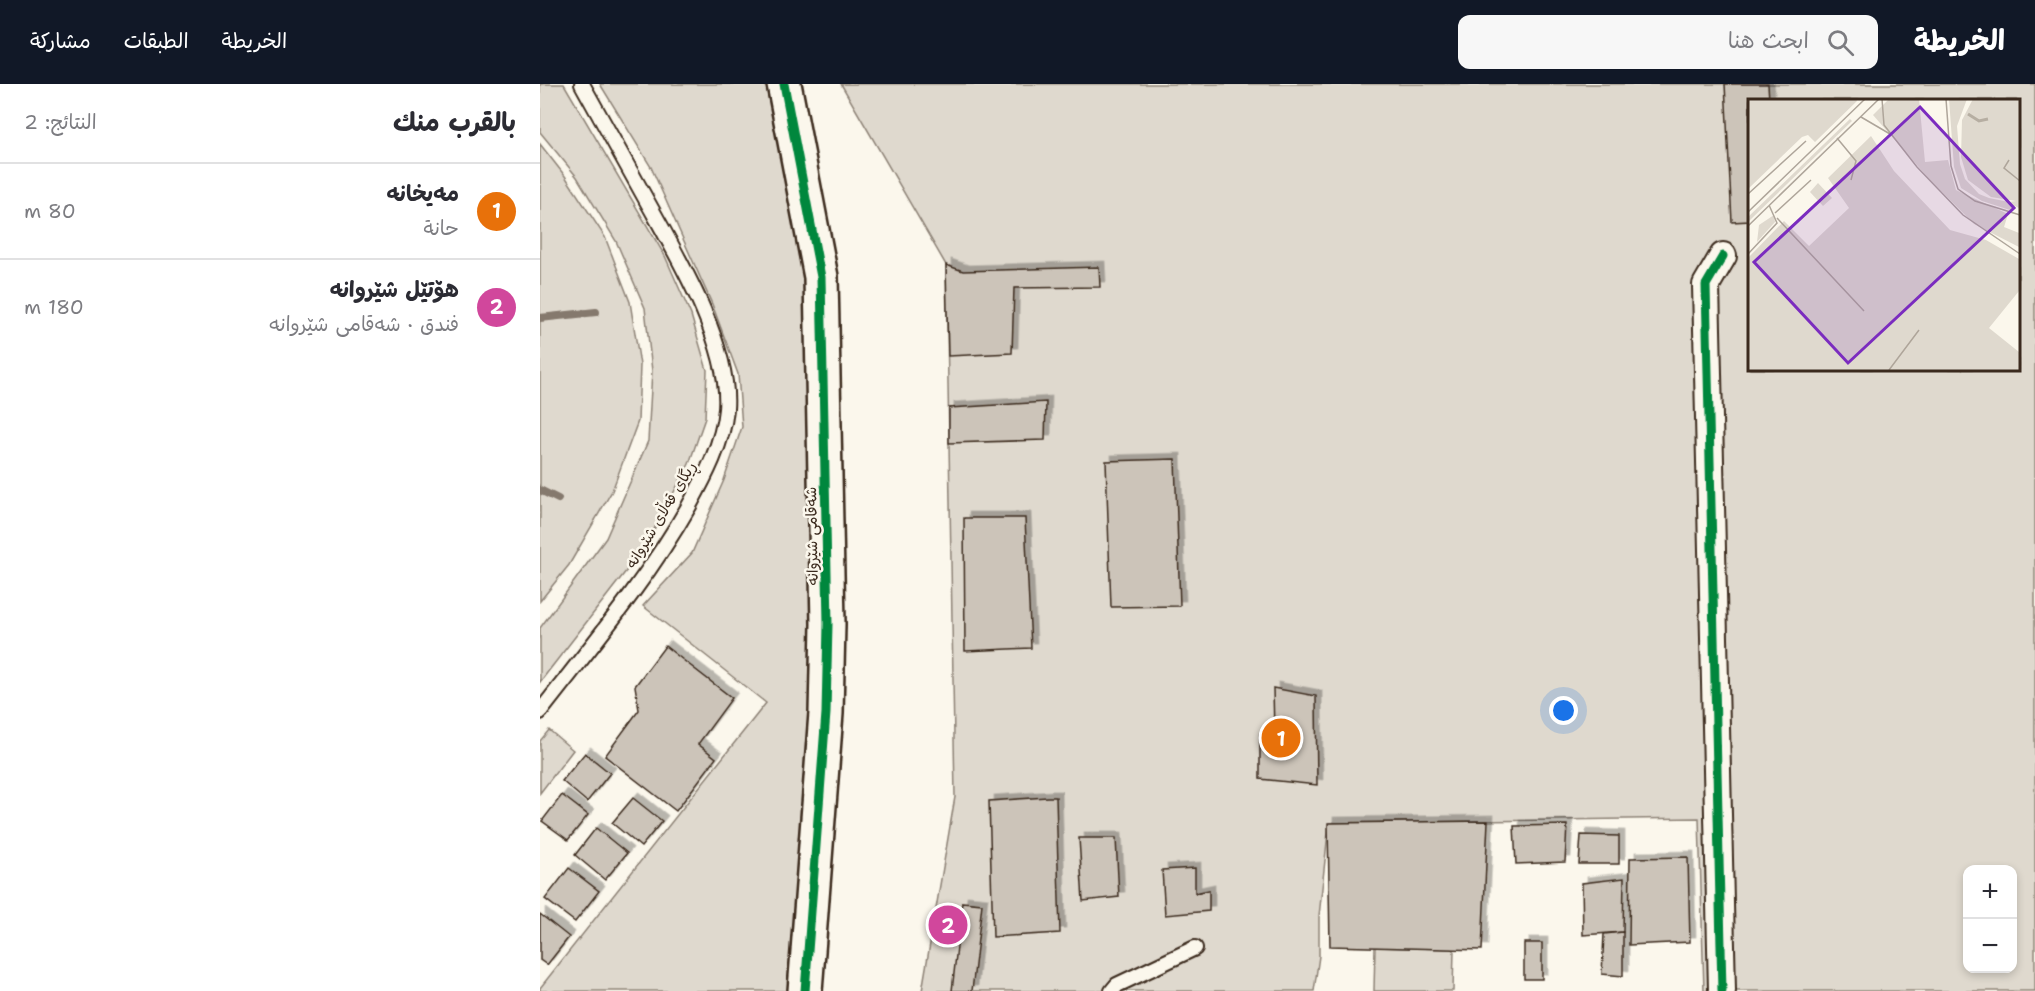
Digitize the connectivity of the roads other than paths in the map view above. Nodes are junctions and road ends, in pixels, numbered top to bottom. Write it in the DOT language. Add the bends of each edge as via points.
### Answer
graph roads {
  1 [pos="582,84"];
  2 [pos="784,84"];
  3 [pos="1723,256"];
  4 [pos="540,712"];
  5 [pos="1195,948"];
  6 [pos="805,991"];
  7 [pos="1112,991"];
  8 [pos="1722,991"];
  1 -- 4 [label="lane, ڕیگای قەڵای شێروانە" via="696,293 720,362 726,408 712,460 669,540"];
  2 -- 6 [label="street, شەقامی شێروانە" via="822,288 826,713"];
  3 -- 8 [label="street" via="1706,285"];
  5 -- 7 [label="lane" via="1117,985"];
}
